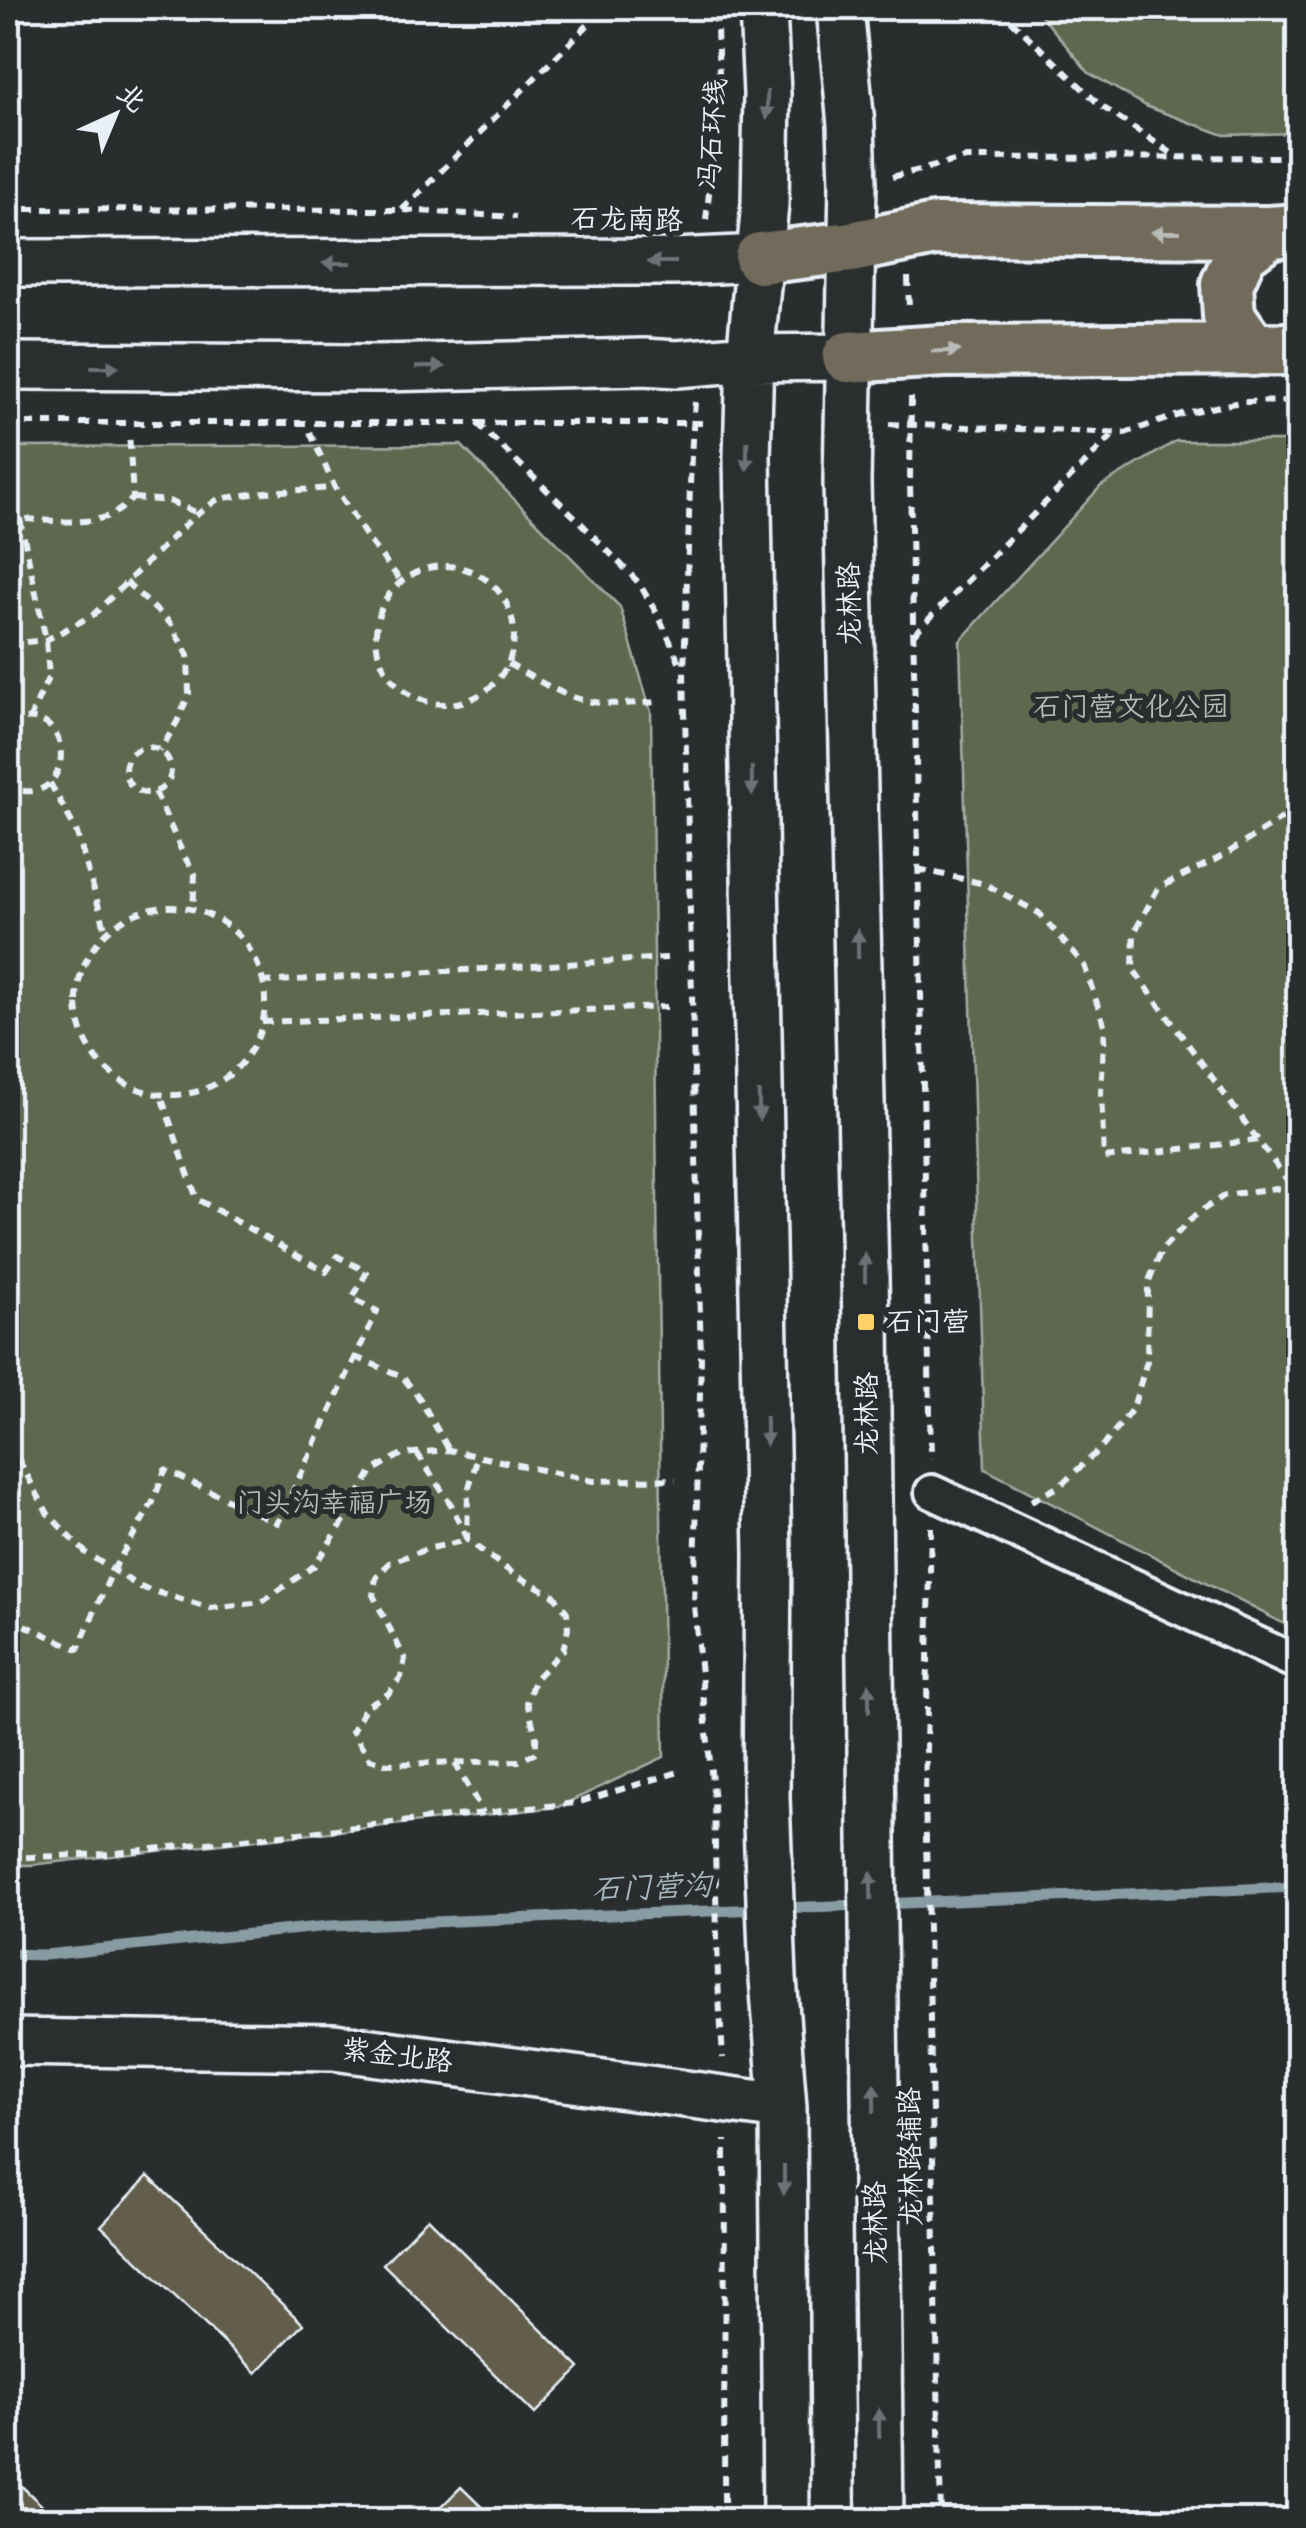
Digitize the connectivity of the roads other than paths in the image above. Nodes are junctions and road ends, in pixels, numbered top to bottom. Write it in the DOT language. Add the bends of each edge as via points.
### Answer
graph roads {
  1 [pos="763,8"];
  2 [pos="840,8"];
  3 [pos="1284,231"];
  4 [pos="851,247"];
  5 [pos="760,258"];
  6 [pos="8,263"];
  7 [pos="1276,349"];
  8 [pos="848,357"];
  9 [pos="750,358"];
  10 [pos="8,366"];
  11 [pos="932,1492"];
  12 [pos="1298,1664"];
  13 [pos="8,2042"];
  14 [pos="784,2106"];
  15 [pos="786,2520"];
  16 [pos="880,2520"];
  1 -- 5 [label="main road, 冯石环线, one-way" via="768,94"];
  2 -- 4 [label="main road" via="852,125"];
  3 -- 4 [label="main road, 石龙南路, one-way" via="935,230"];
  3 -- 7 [label="main road" via="1240,252 1227,284 1229,316"];
  4 -- 5 [label="main road, 石龙南路"];
  4 -- 8 [label="main road, 龙林路"];
  5 -- 6 [label="main road, 石龙南路, one-way" via="701,234 675,262"];
  5 -- 9 [label="main road"];
  8 -- 7 [label="main road, one-way"];
  8 -- 9 [label="main road"];
  16 -- 8 [label="main road, 龙林路, one-way"];
  10 -- 9 [label="main road, one-way" via="379,368"];
  9 -- 14 [label="main road, one-way" via="766,1798"];
  11 -- 12 [label="street"];
  13 -- 14 [label="main road, 紫金北路" via="334,2047"];
  14 -- 15 [label="main road, one-way"];
}
